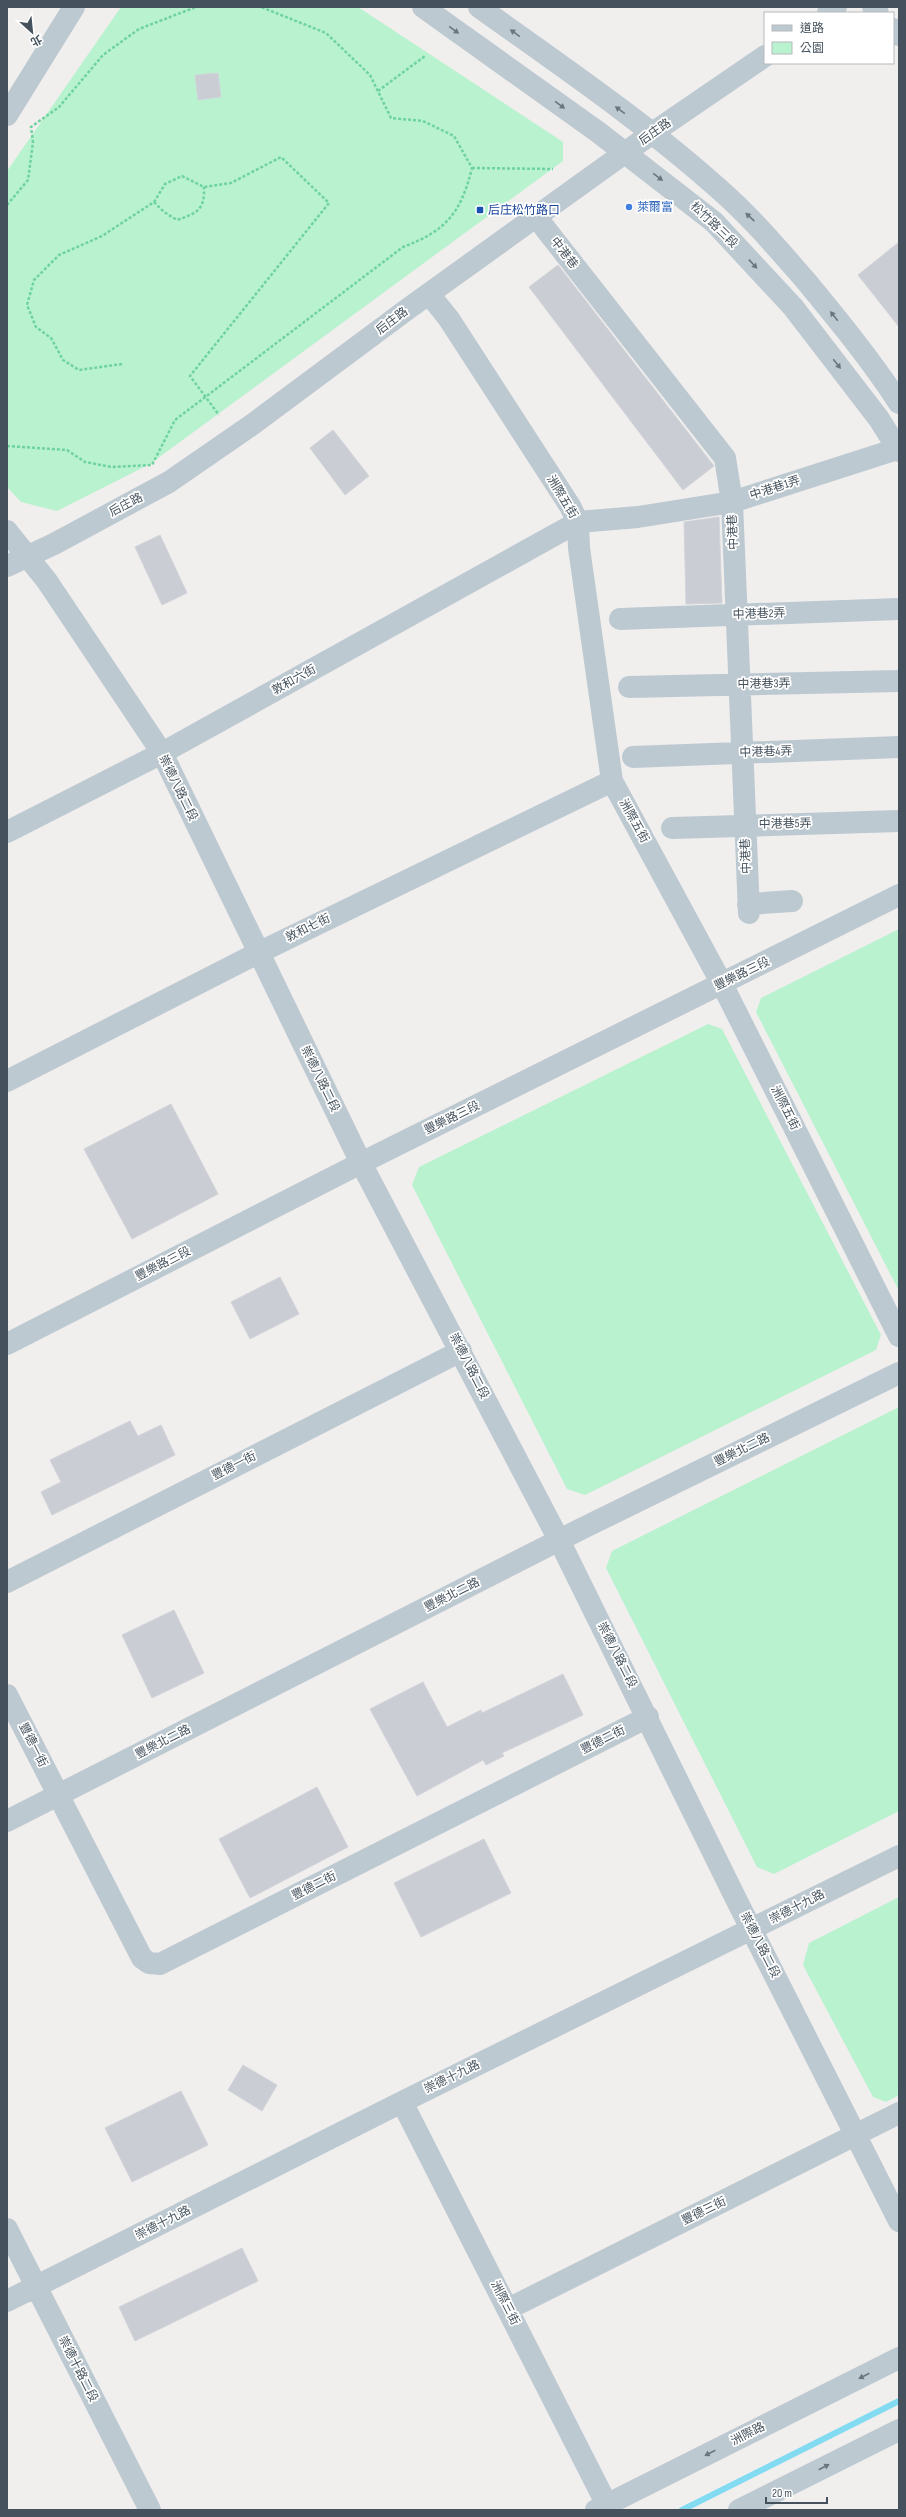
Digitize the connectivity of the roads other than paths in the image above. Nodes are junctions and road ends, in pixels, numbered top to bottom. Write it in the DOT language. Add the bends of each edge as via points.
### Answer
graph roads {
  1 [pos="74,7"];
  2 [pos="423,7"];
  3 [pos="478,7"];
  4 [pos="764,57"];
  5 [pos="10,106"];
  6 [pos="651,134"];
  7 [pos="626,154"];
  8 [pos="537,218"];
  9 [pos="430,294"];
  10 [pos="899,403"];
  11 [pos="898,450"];
  12 [pos="732,502"];
  13 [pos="578,522"];
  14 [pos="7,531"];
  15 [pos="27,557"];
  16 [pos="7,566"];
  17 [pos="899,610"];
  18 [pos="737,615"];
  19 [pos="620,619"];
  20 [pos="899,681"];
  21 [pos="739,684"];
  22 [pos="629,687"];
  23 [pos="899,747"];
  24 [pos="162,753"];
  25 [pos="742,753"];
  26 [pos="633,757"];
  27 [pos="612,781"];
  28 [pos="899,821"];
  29 [pos="745,825"];
  30 [pos="672,828"];
  31 [pos="7,832"];
  32 [pos="899,895"];
  33 [pos="792,901"];
  34 [pos="258,953"];
  35 [pos="722,984"];
  36 [pos="7,1081"];
  37 [pos="361,1163"];
  38 [pos="899,1336"];
  39 [pos="7,1344"];
  40 [pos="461,1351"];
  41 [pos="899,1373"];
  42 [pos="559,1540"];
  43 [pos="7,1582"];
  44 [pos="7,1695"];
  45 [pos="648,1717"];
  46 [pos="58,1795"];
  47 [pos="7,1821"];
  48 [pos="899,1856"];
  49 [pos="752,1929"];
  50 [pos="402,2102"];
  51 [pos="899,2113"];
  52 [pos="856,2135"];
  53 [pos="899,2221"];
  54 [pos="7,2229"];
  55 [pos="36,2286"];
  56 [pos="7,2301"];
  57 [pos="508,2308"];
  58 [pos="899,2358"];
  59 [pos="899,2430"];
  60 [pos="602,2507"];
  61 [pos="150,2510"];
  62 [pos="739,2510"];
  1 -- 5 [label="street"];
  2 -- 7 [label="street, 松竹路三段, one-way"];
  6 -- 3 [label="street, one-way"];
  4 -- 6 [label="street, 后庄路"];
  6 -- 7 [label="street, 后庄路"];
  10 -- 6 [label="street, one-way" via="869,359 760,227 720,189"];
  7 -- 8 [label="street, 后庄路"];
  7 -- 11 [label="street, 松竹路三段, one-way" via="714,222 793,307 874,413"];
  8 -- 9 [label="street, 后庄路"];
  8 -- 12 [label="street, 中港巷" via="725,458"];
  9 -- 13 [label="street, 洲際五街" via="462,339"];
  9 -- 15 [label="street, 后庄路" via="253,424 169,482"];
  11 -- 12 [label="street, 中港巷1弄"];
  12 -- 13 [label="street, 中港巷1弄" via="638,517"];
  12 -- 18 [label="street, 中港巷"];
  13 -- 24 [label="street, 敦和六街"];
  13 -- 27 [label="street, 洲際五街" via="579,548"];
  14 -- 15 [label="street, 崇德八路二段"];
  15 -- 16 [label="street, 后庄路"];
  15 -- 24 [label="street, 崇德八路二段" via="47,581"];
  17 -- 18 [label="street, 中港巷2弄"];
  18 -- 19 [label="street, 中港巷2弄"];
  18 -- 21 [label="street, 中港巷"];
  20 -- 21 [label="street, 中港巷3弄"];
  21 -- 22 [label="street, 中港巷3弄"];
  21 -- 25 [label="street, 中港巷"];
  23 -- 25 [label="street, 中港巷4弄"];
  24 -- 31 [label="street, 敦和六街"];
  24 -- 34 [label="street, 崇德八路二段"];
  25 -- 26 [label="street, 中港巷4弄"];
  25 -- 29 [label="street, 中港巷"];
  27 -- 34 [label="street, 敦和七街"];
  27 -- 35 [label="street, 洲際五街"];
  28 -- 29 [label="street, 中港巷5弄"];
  29 -- 30 [label="street, 中港巷5弄"];
  29 -- 33 [label="street, 中港巷" via="748,908"];
  32 -- 35 [label="street, 豐樂路三段"];
  34 -- 36 [label="street, 敦和七街"];
  34 -- 37 [label="street, 崇德八路二段"];
  35 -- 37 [label="street, 豐樂路三段"];
  35 -- 38 [label="street, 洲際五街"];
  37 -- 39 [label="street, 豐樂路三段"];
  37 -- 40 [label="street, 崇德八路二段"];
  40 -- 42 [label="street, 崇德八路二段"];
  40 -- 43 [label="street, 豐德一街"];
  41 -- 42 [label="street, 豐樂北二路"];
  42 -- 45 [label="street, 崇德八路二段"];
  42 -- 46 [label="street, 豐樂北二路"];
  44 -- 46 [label="street, 豐德一街"];
  45 -- 46 [label="street, 豐德二街" via="160,1964 149,1963 142,1958"];
  45 -- 49 [label="street, 崇德八路二段"];
  46 -- 47 [label="street, 豐樂北二路"];
  48 -- 49 [label="street, 崇德十九路"];
  49 -- 50 [label="street, 崇德十九路"];
  49 -- 52 [label="street, 崇德八路二段"];
  50 -- 55 [label="street, 崇德十九路"];
  50 -- 57 [label="street, 洲際三街"];
  51 -- 52 [label="street, 豐德三街"];
  52 -- 53 [label="street, 崇德八路二段"];
  52 -- 57 [label="street, 豐德三街"];
  54 -- 55 [label="street, 崇德十路二段"];
  55 -- 56 [label="street, 崇德十九路"];
  55 -- 61 [label="street, 崇德十路二段"];
  57 -- 60 [label="street, 洲際三街"];
  58 -- 60 [label="street, 洲際路, one-way"];
  62 -- 59 [label="street, one-way"];
}
